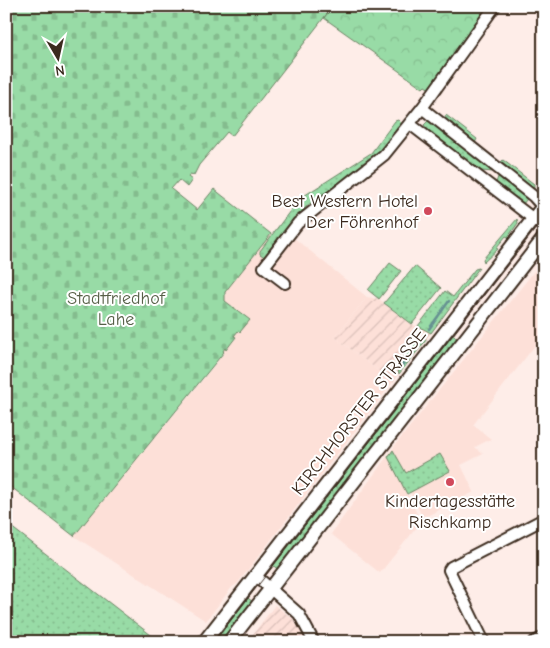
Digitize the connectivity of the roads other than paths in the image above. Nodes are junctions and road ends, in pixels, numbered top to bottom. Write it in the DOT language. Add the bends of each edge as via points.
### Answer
graph roads {
  1 [pos="495,6"];
  2 [pos="422,108"];
  3 [pos="410,124"];
  4 [pos="543,207"];
  5 [pos="532,219"];
  6 [pos="544,227"];
  7 [pos="544,238"];
  8 [pos="286,284"];
  9 [pos="544,519"];
  10 [pos="256,575"];
  11 [pos="271,588"];
  12 [pos="544,637"];
  13 [pos="204,642"];
  14 [pos="229,642"];
  15 [pos="314,642"];
  16 [pos="484,642"];
  17 [pos="534,642"];
  1 -- 2 [label="street"];
  2 -- 3 [label="street"];
  2 -- 4 [label="street"];
  3 -- 5 [label="street"];
  3 -- 8 [label="street" via="384,155 294,229 264,267"];
  4 -- 5 [label="main road, KIRCHHORSTER STRASSE"];
  5 -- 6 [label="street"];
  5 -- 10 [label="main road, KIRCHHORSTER STRASSE"];
  7 -- 11 [label="main road"];
  9 -- 16 [label="street" via="449,570"];
  10 -- 11 [label="street"];
  10 -- 13 [label="main road, KIRCHHORSTER STRASSE"];
  11 -- 14 [label="main road"];
  11 -- 15 [label="street" via="298,614"];
  12 -- 17 [label="street"];
}
